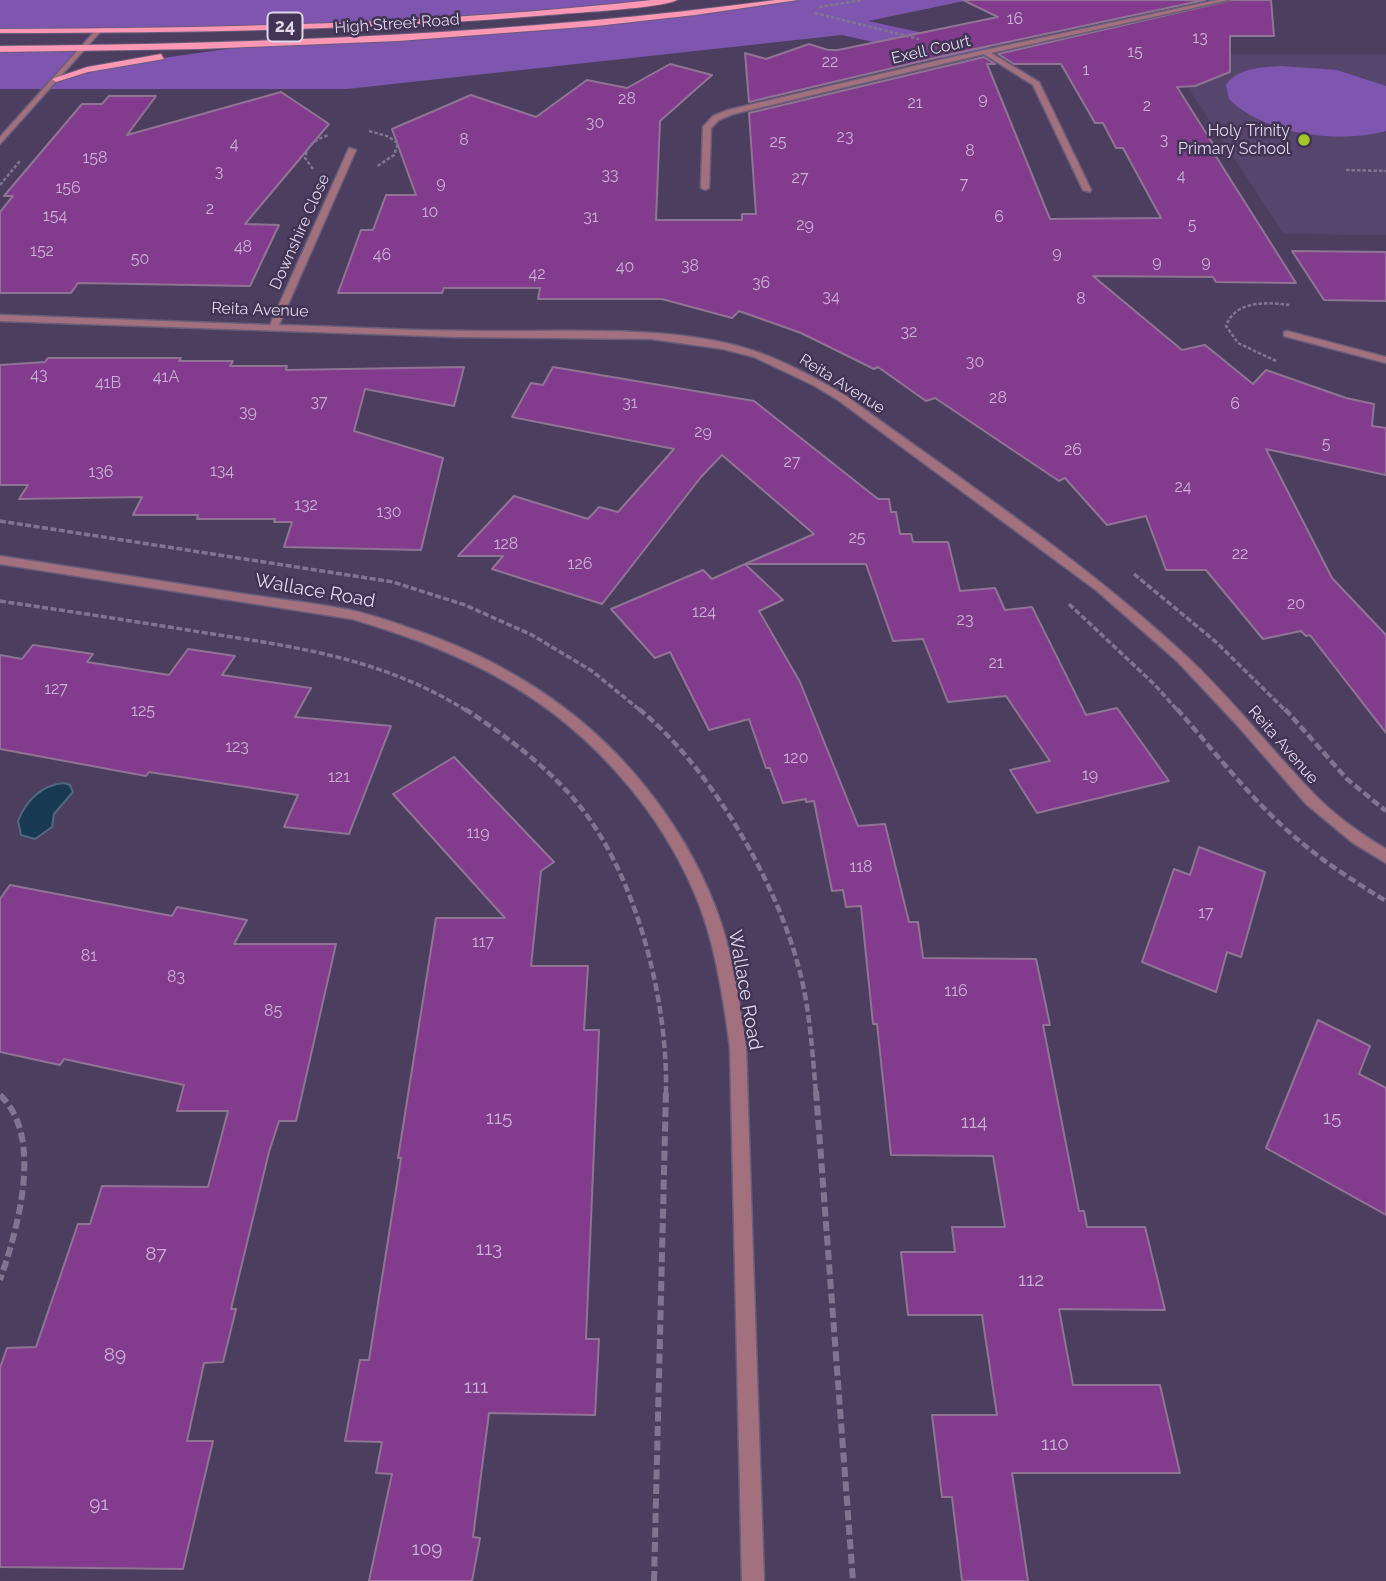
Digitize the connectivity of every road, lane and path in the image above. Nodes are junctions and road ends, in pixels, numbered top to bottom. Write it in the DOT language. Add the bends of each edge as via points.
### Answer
graph roads {
  1 [pos="673,0"];
  2 [pos="794,0"];
  3 [pos="1226,0"];
  4 [pos="814,12"];
  5 [pos="0,31"];
  6 [pos="98,31"];
  7 [pos="241,47"];
  8 [pos="0,49"];
  9 [pos="82,49"];
  10 [pos="985,52"];
  11 [pos="957,58"];
  12 [pos="56,79"];
  13 [pos="0,142"];
  14 [pos="352,150"];
  15 [pos="1346,170"];
  16 [pos="1386,171"];
  17 [pos="705,188"];
  18 [pos="1087,190"];
  19 [pos="0,318"];
  20 [pos="274,326"];
  21 [pos="1287,334"];
  22 [pos="1386,360"];
  23 [pos="0,522"];
  24 [pos="0,560"];
  25 [pos="1058,596"];
  26 [pos="0,601"];
  27 [pos="1386,857"];
  28 [pos="1386,901"];
  29 [pos="0,1095"];
  30 [pos="0,1280"];
  31 [pos="654,1581"];
  32 [pos="753,1581"];
  33 [pos="853,1581"];
  1 -- 6 [label="main road, High Street Road / 24" via="400,22"];
  2 -- 7 [label="main road, High Street Road / 24" via="537,29"];
  3 -- 10 [label="street, Exell Court"];
  4 -- 11 [label="path" via="920,39"];
  5 -- 6 [label="main road, High Street Road / 24"];
  6 -- 9 [label="street"];
  7 -- 9 [label="main road, High Street Road / 24"];
  7 -- 12 [label="main road" via="113,65"];
  8 -- 9 [label="main road, High Street Road / 24"];
  9 -- 12 [label="street"];
  10 -- 11 [label="street, Exell Court"];
  10 -- 18 [label="street" via="1036,84"];
  11 -- 17 [label="street, Exell Court" via="716,118 705,132"];
  12 -- 13 [label="street"];
  14 -- 20 [label="street, Downshire Close"];
  15 -- 16 [label="path"];
  19 -- 20 [label="street, Reita Avenue"];
  20 -- 27 [label="street, Reita Avenue" via="650,336 724,346 787,368 842,398 1100,587 1181,659 1311,800"];
  21 -- 22 [label="street"];
  23 -- 33 [label="path" via="391,582 469,605 533,634 582,664 647,715 690,759 750,846 797,960 810,1019"];
  24 -- 32 [label="street, Wallace Road" via="352,615 443,643 520,681 576,721 622,766 650,803 674,838 712,920 738,1047"];
  25 -- 28 [label="path" via="1155,685 1300,842"];
  26 -- 31 [label="path" via="277,644 371,664 425,687 515,743 560,784 601,838 635,914 657,992 664,1040"];
  29 -- 30 [label="path" via="10,1104 21,1138 25,1188"];
}
